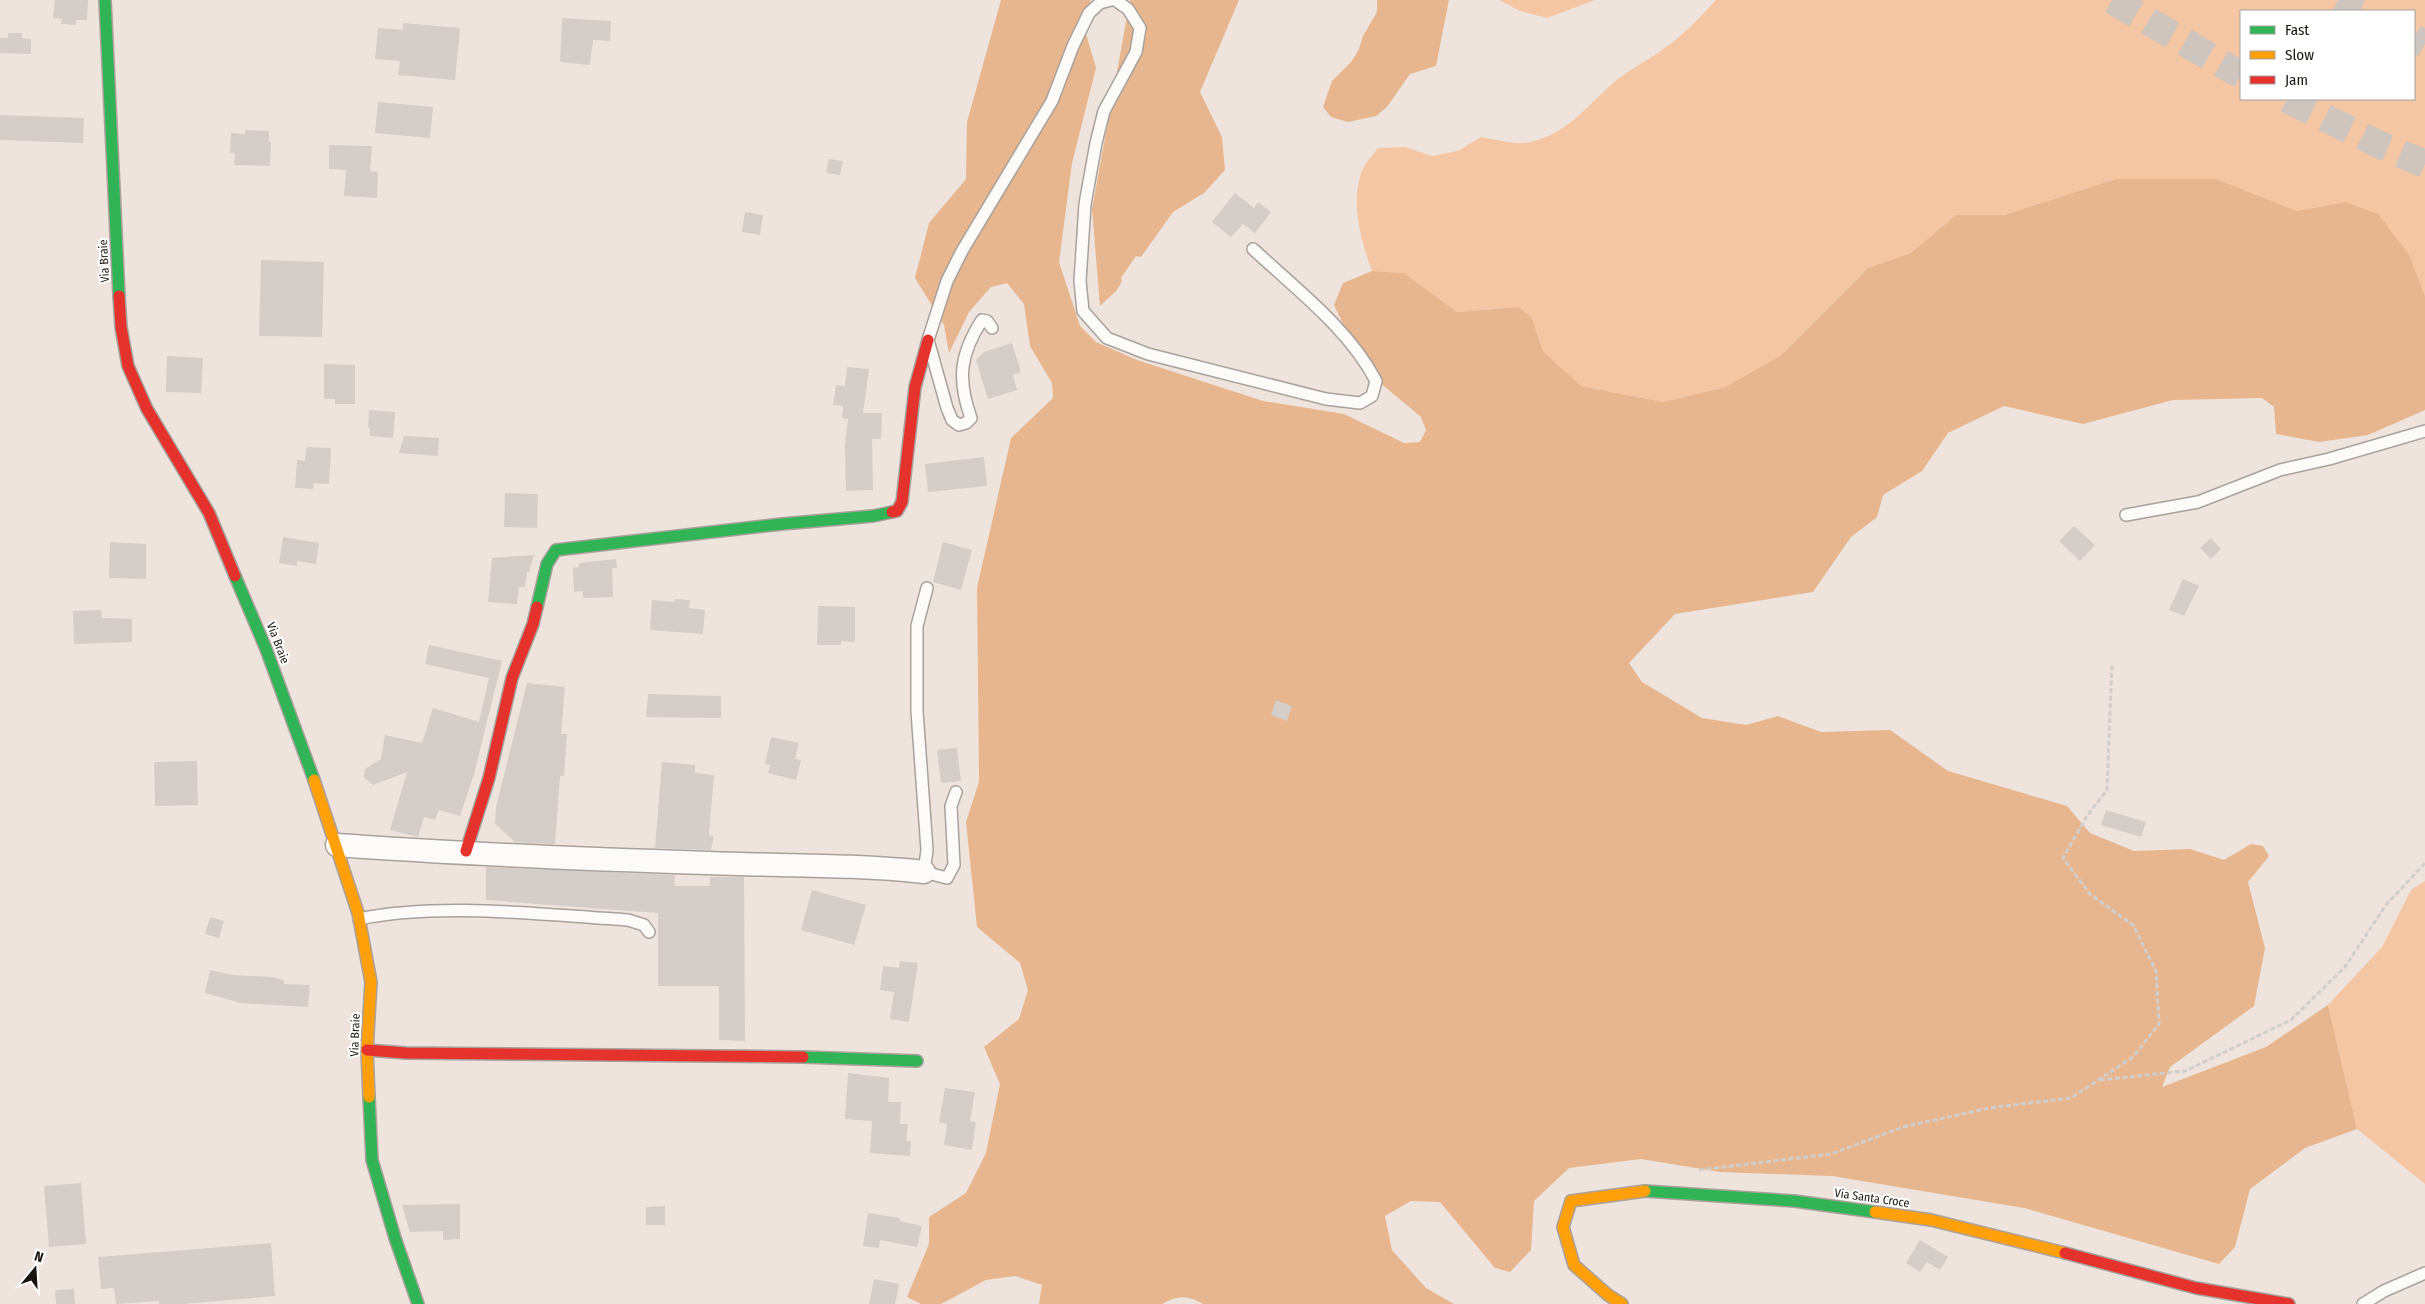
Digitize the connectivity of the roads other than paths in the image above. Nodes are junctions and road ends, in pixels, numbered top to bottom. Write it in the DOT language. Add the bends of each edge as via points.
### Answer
graph roads {
  1 [pos="105,0"];
  2 [pos="1110,0"];
  3 [pos="1115,0"];
  4 [pos="1253,249"];
  5 [pos="992,328"];
  6 [pos="928,340"];
  7 [pos="2425,431"];
  8 [pos="2126,515"];
  9 [pos="926,588"];
  10 [pos="956,792"];
  11 [pos="337,844"];
  12 [pos="466,851"];
  13 [pos="924,872"];
  14 [pos="359,919"];
  15 [pos="649,932"];
  16 [pos="367,1050"];
  17 [pos="917,1061"];
  18 [pos="2425,1272"];
  19 [pos="418,1304"];
  20 [pos="1622,1304"];
  21 [pos="2289,1304"];
  22 [pos="2362,1304"];
  1 -- 11 [label="street, Via Braie" via="121,327 128,366 147,409 209,513 266,648"];
  2 -- 6 [label="lane" via="1100,3 1089,13 1052,101 947,281"];
  3 -- 4 [label="lane" via="1128,9 1140,28 1136,52 1104,111 1096,144 1085,204 1080,281 1083,311 1107,338 1148,354 1326,399 1360,403 1372,396 1376,381 1367,364 1316,306"];
  5 -- 6 [label="lane" via="982,320 964,353 962,389 971,418 959,425 952,420 947,408"];
  6 -- 12 [label="street" via="915,388 902,502 897,511 556,550 547,564 533,624 512,678 488,778"];
  7 -- 8 [label="lane" via="2280,470 2198,502"];
  9 -- 13 [label="lane" via="917,626 917,711 927,850"];
  10 -- 13 [label="lane" via="951,806 952,873 947,878"];
  11 -- 12 [label="street"];
  11 -- 14 [label="street, Via Braie"];
  12 -- 13 [label="street"];
  14 -- 15 [label="lane" via="387,913 487,912 628,920 644,925"];
  14 -- 16 [label="street, Via Braie" via="371,982"];
  16 -- 17 [label="street"];
  16 -- 19 [label="street, Via Braie" via="372,1160"];
  18 -- 22 [label="lane"];
  20 -- 21 [label="street, Via Santa Croce" via="1608,1296 1574,1265 1563,1227 1571,1202 1639,1191 1794,1201 1931,1220 2196,1288"];
}
